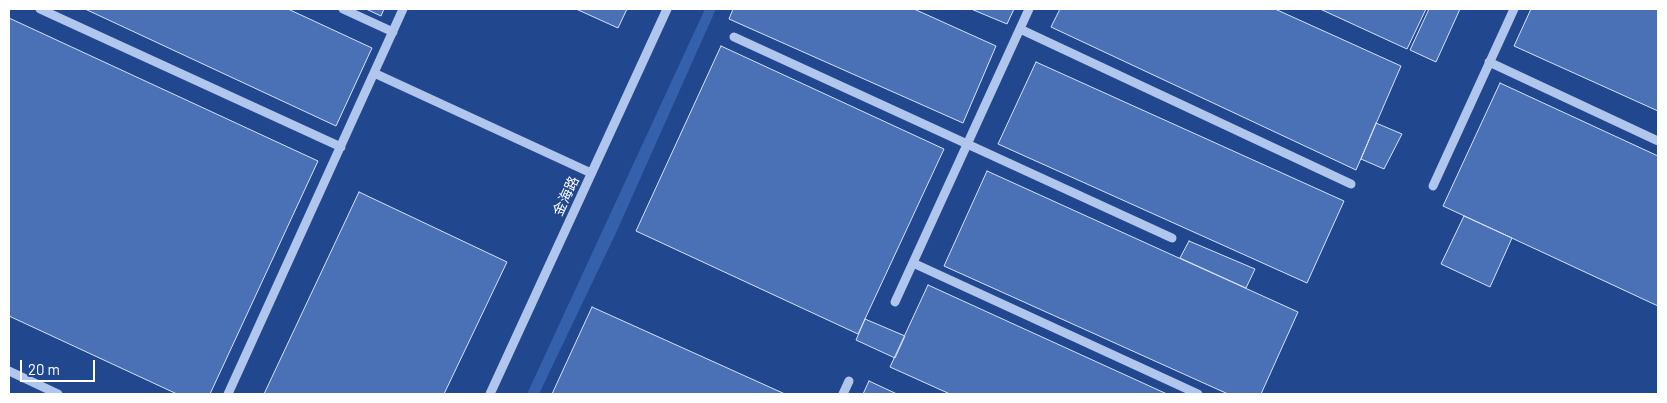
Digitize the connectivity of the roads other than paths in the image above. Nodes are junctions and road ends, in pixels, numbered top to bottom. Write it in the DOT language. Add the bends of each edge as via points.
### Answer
graph roads {
  1 [pos="40,9"];
  2 [pos="343,9"];
  3 [pos="404,9"];
  4 [pos="667,9"];
  5 [pos="1030,9"];
  6 [pos="1514,9"];
  7 [pos="1020,29"];
  8 [pos="393,32"];
  9 [pos="734,38"];
  10 [pos="1489,62"];
  11 [pos="374,73"];
  12 [pos="1658,141"];
  13 [pos="967,144"];
  14 [pos="340,147"];
  15 [pos="591,173"];
  16 [pos="1351,184"];
  17 [pos="1433,186"];
  18 [pos="1172,238"];
  19 [pos="913,263"];
  20 [pos="895,302"];
  21 [pos="9,371"];
  22 [pos="848,381"];
  23 [pos="58,394"];
  24 [pos="228,394"];
  25 [pos="490,394"];
  26 [pos="842,394"];
  27 [pos="1198,394"];
  1 -- 14 [label="street"];
  2 -- 8 [label="street"];
  3 -- 8 [label="street"];
  4 -- 15 [label="street, 金海路"];
  5 -- 7 [label="street"];
  6 -- 10 [label="street"];
  7 -- 13 [label="street"];
  7 -- 16 [label="street"];
  8 -- 11 [label="street"];
  9 -- 13 [label="street"];
  10 -- 12 [label="street"];
  10 -- 17 [label="street"];
  11 -- 14 [label="street"];
  11 -- 15 [label="street"];
  13 -- 18 [label="street"];
  13 -- 19 [label="street"];
  14 -- 24 [label="street"];
  15 -- 25 [label="street, 金海路"];
  19 -- 20 [label="street"];
  19 -- 27 [label="street"];
  21 -- 23 [label="street"];
  22 -- 26 [label="street"];
}
